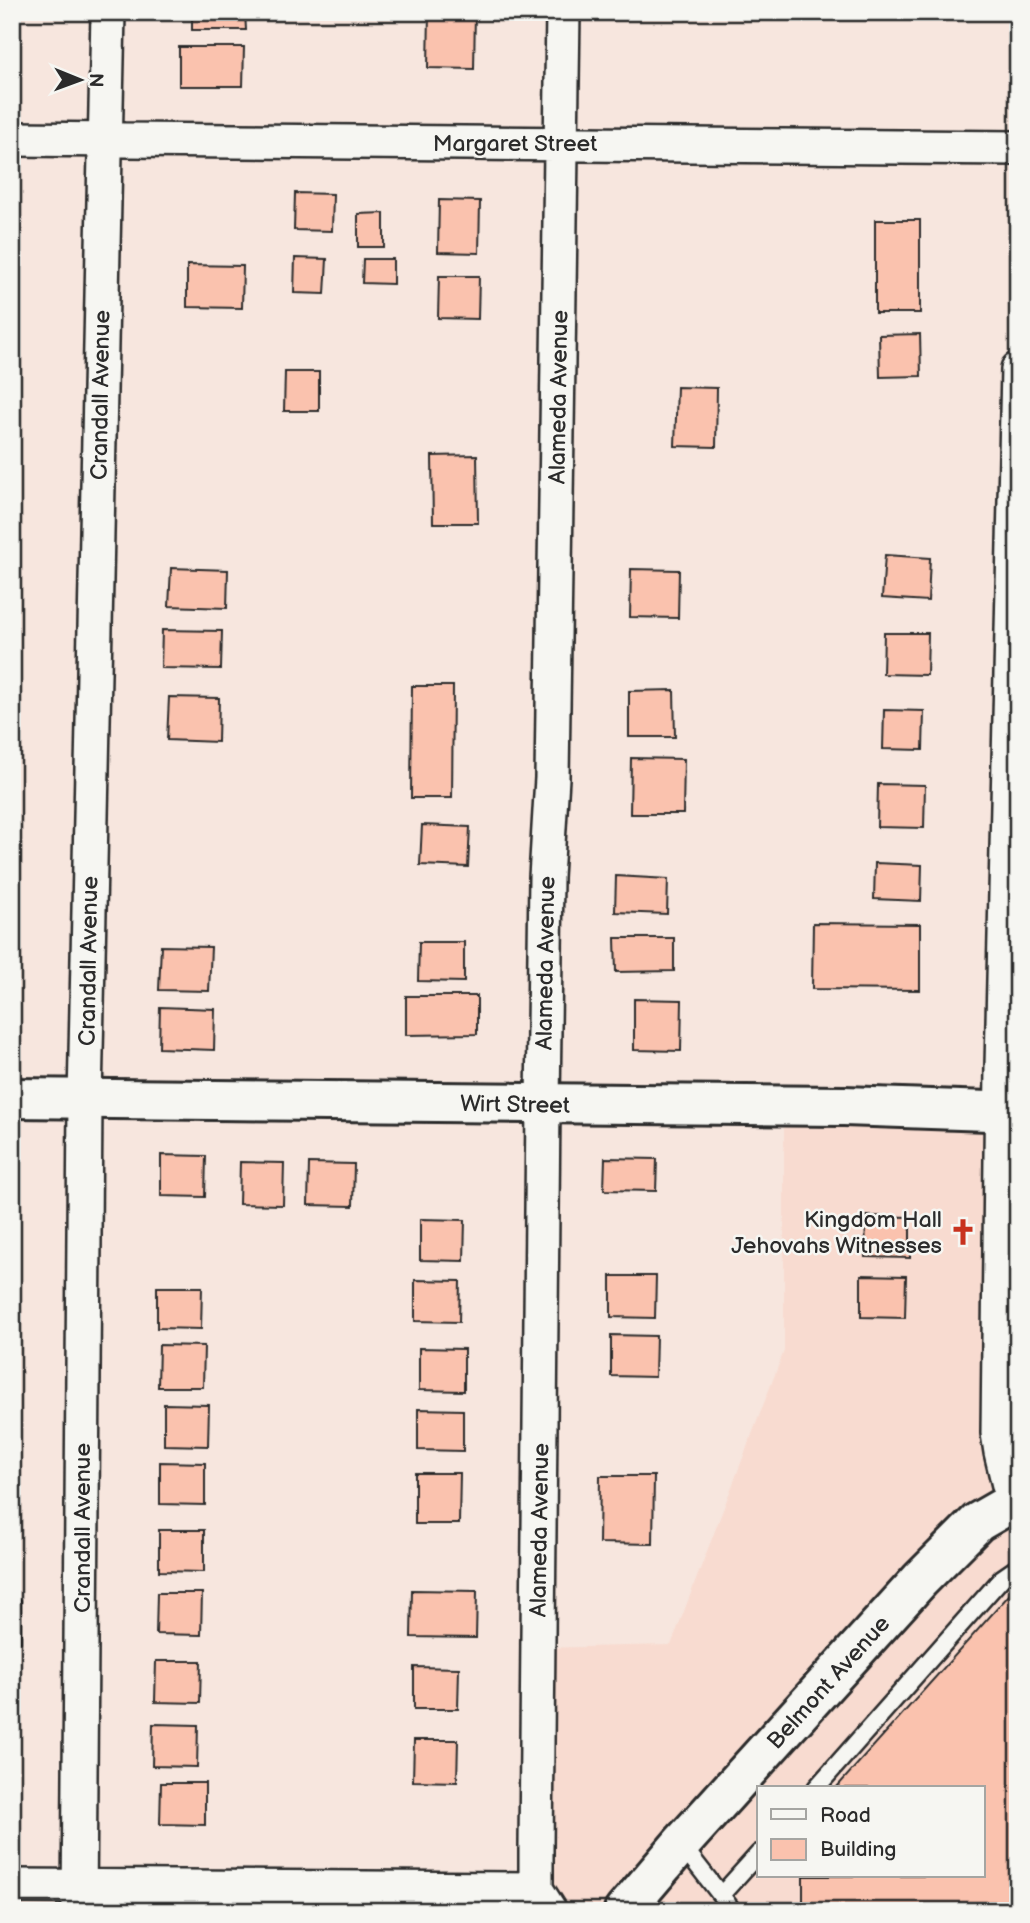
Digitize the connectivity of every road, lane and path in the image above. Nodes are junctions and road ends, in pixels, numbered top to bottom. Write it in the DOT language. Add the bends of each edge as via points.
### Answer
graph roads {
  1 [pos="108,12"];
  2 [pos="563,12"];
  3 [pos="12,139"];
  4 [pos="106,140"];
  5 [pos="562,143"];
  6 [pos="1018,148"];
  7 [pos="1018,369"];
  8 [pos="12,1098"];
  9 [pos="85,1100"];
  10 [pos="543,1104"];
  11 [pos="1009,1112"];
  12 [pos="1015,1500"];
  13 [pos="1018,1567"];
  14 [pos="818,1786"];
  15 [pos="681,1844"];
  16 [pos="757,1855"];
  17 [pos="12,1886"];
  18 [pos="721,1895"];
  19 [pos="79,1898"];
  20 [pos="543,1900"];
  21 [pos="624,1911"];
  22 [pos="733,1911"];
  1 -- 4 [label="street, Crandall Avenue"];
  2 -- 5 [label="street, Alameda Avenue"];
  3 -- 4 [label="street, Margaret Street"];
  4 -- 5 [label="street, Margaret Street"];
  4 -- 9 [label="street, Crandall Avenue"];
  5 -- 6 [label="street, Margaret Street"];
  5 -- 10 [label="street, Alameda Avenue"];
  7 -- 11 [label="street"];
  8 -- 9 [label="main road, Wirt Street"];
  9 -- 10 [label="main road, Wirt Street"];
  9 -- 19 [label="street, Crandall Avenue"];
  10 -- 11 [label="main road, Wirt Street"];
  10 -- 20 [label="street, Alameda Avenue"];
  11 -- 12 [label="street" via="998,1433"];
  12 -- 15 [label="main road, Belmont Avenue" via="978,1522 939,1561"];
  13 -- 14 [label="lane" via="1002,1578"];
  15 -- 18 [label="lane"];
  15 -- 21 [label="main road, Belmont Avenue"];
  16 -- 18 [label="lane"];
  17 -- 19 [label="street"];
  18 -- 22 [label="lane"];
  19 -- 20 [label="street"];
}
